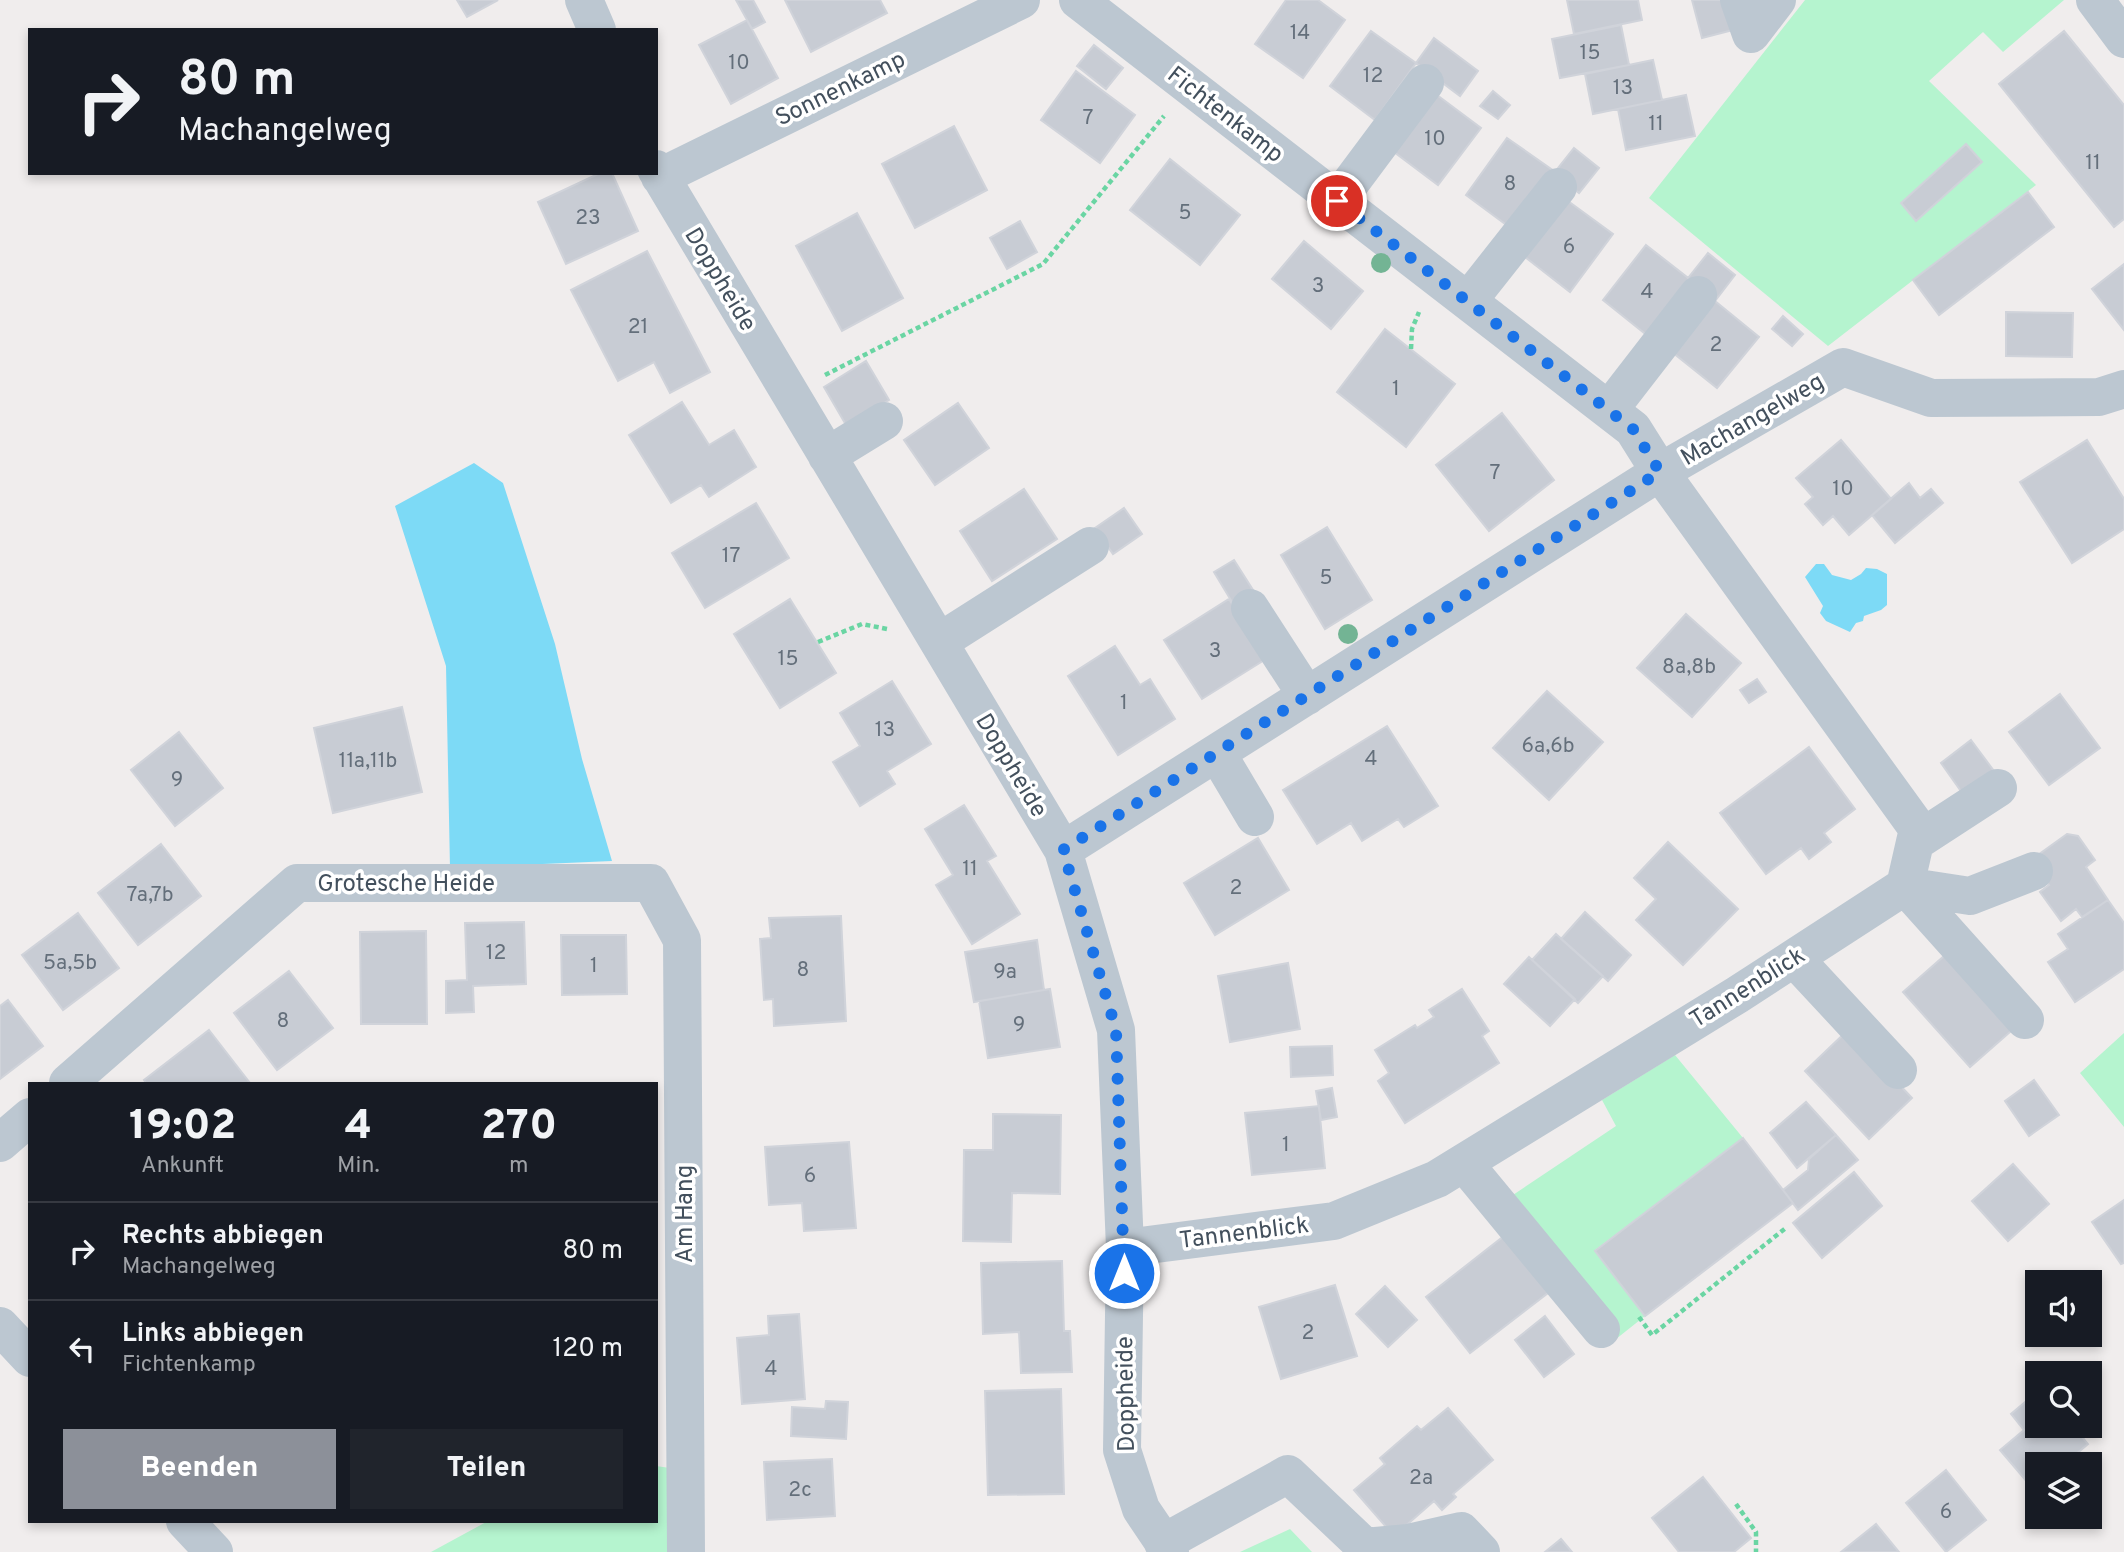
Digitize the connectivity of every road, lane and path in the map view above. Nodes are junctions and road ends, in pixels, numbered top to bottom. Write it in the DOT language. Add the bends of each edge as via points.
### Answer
graph roads {
  1 [pos="584,0"];
  2 [pos="1021,0"];
  3 [pos="1079,0"];
  4 [pos="1740,0"];
  5 [pos="1777,0"];
  6 [pos="2095,0"];
  7 [pos="596,28"];
  8 [pos="2124,39"];
  9 [pos="1424,83"];
  10 [pos="1189,85"];
  11 [pos="658,173"];
  12 [pos="1558,187"];
  13 [pos="1337,201"];
  14 [pos="1698,295"];
  15 [pos="1468,302"];
  16 [pos="2124,389"];
  17 [pos="790,393"];
  18 [pos="1609,410"];
  19 [pos="884,421"];
  20 [pos="827,456"];
  21 [pos="1660,472"];
  22 [pos="1090,546"];
  23 [pos="1250,608"];
  24 [pos="931,629"];
  25 [pos="818,642"];
  26 [pos="1307,696"];
  27 [pos="1217,753"];
  28 [pos="1998,788"];
  29 [pos="1255,817"];
  30 [pos="1915,842"];
  31 [pos="1063,850"];
  32 [pos="2034,871"];
  33 [pos="651,883"];
  34 [pos="1905,886"];
  35 [pos="1794,958"];
  36 [pos="2025,1020"];
  37 [pos="1898,1070"];
  38 [pos="69,1082"];
  39 [pos="28,1119"];
  40 [pos="0,1143"];
  41 [pos="1464,1163"];
  42 [pos="1787,1227"];
  43 [pos="1125,1248"];
  44 [pos="1635,1313"];
  45 [pos="0,1326"];
  46 [pos="1601,1329"];
  47 [pos="28,1356"];
  48 [pos="1736,1504"];
  49 [pos="187,1523"];
  50 [pos="1167,1547"];
  51 [pos="214,1552"];
  52 [pos="685,1552"];
  53 [pos="1481,1552"];
  54 [pos="1756,1552"];
  1 -- 7 [label="street"];
  2 -- 11 [label="street, Sonnenkamp"];
  3 -- 10 [label="street, Fichtenkamp"];
  4 -- 5 [label="street" via="1751,34"];
  6 -- 8 [label="street"];
  9 -- 13 [label="street"];
  10 -- 13 [label="street, Fichtenkamp"];
  10 -- 17 [label="path" via="1043,264"];
  11 -- 17 [label="street, Doppheide"];
  12 -- 15 [label="street"];
  13 -- 15 [label="street, Fichtenkamp"];
  14 -- 18 [label="street"];
  15 -- 18 [label="street, Fichtenkamp"];
  16 -- 21 [label="street, Machangelweg" via="2099,397 1931,398 1843,367"];
  17 -- 20 [label="street, Doppheide"];
  18 -- 21 [label="street, Fichtenkamp" via="1633,429"];
  19 -- 20 [label="street"];
  20 -- 24 [label="street, Doppheide"];
  21 -- 26 [label="street, Machangelweg"];
  21 -- 30 [label="street" via="1918,829"];
  22 -- 24 [label="street"];
  23 -- 26 [label="street"];
  24 -- 25 [label="path" via="892,630 862,624"];
  24 -- 31 [label="street, Doppheide"];
  26 -- 27 [label="street, Machangelweg"];
  27 -- 29 [label="street"];
  27 -- 31 [label="street, Machangelweg"];
  28 -- 30 [label="street"];
  30 -- 34 [label="street"];
  31 -- 43 [label="street, Doppheide" via="1116,1030"];
  32 -- 34 [label="street" via="1970,896"];
  33 -- 38 [label="street, Grotesche Heide" via="297,883"];
  33 -- 52 [label="street, Am Hang" via="682,940"];
  34 -- 35 [label="street, Tannenblick"];
  34 -- 36 [label="street"];
  35 -- 37 [label="street"];
  35 -- 41 [label="street, Tannenblick"];
  39 -- 40 [label="street"];
  41 -- 43 [label="street, Tannenblick" via="1437,1180 1334,1221"];
  41 -- 46 [label="street"];
  42 -- 44 [label="path" via="1652,1335"];
  43 -- 50 [label="street, Doppheide" via="1122,1450 1141,1509"];
  45 -- 47 [label="street"];
  48 -- 54 [label="path" via="1756,1532"];
  49 -- 51 [label="street"];
  50 -- 53 [label="street" via="1288,1474 1365,1547 1461,1531"];
}
